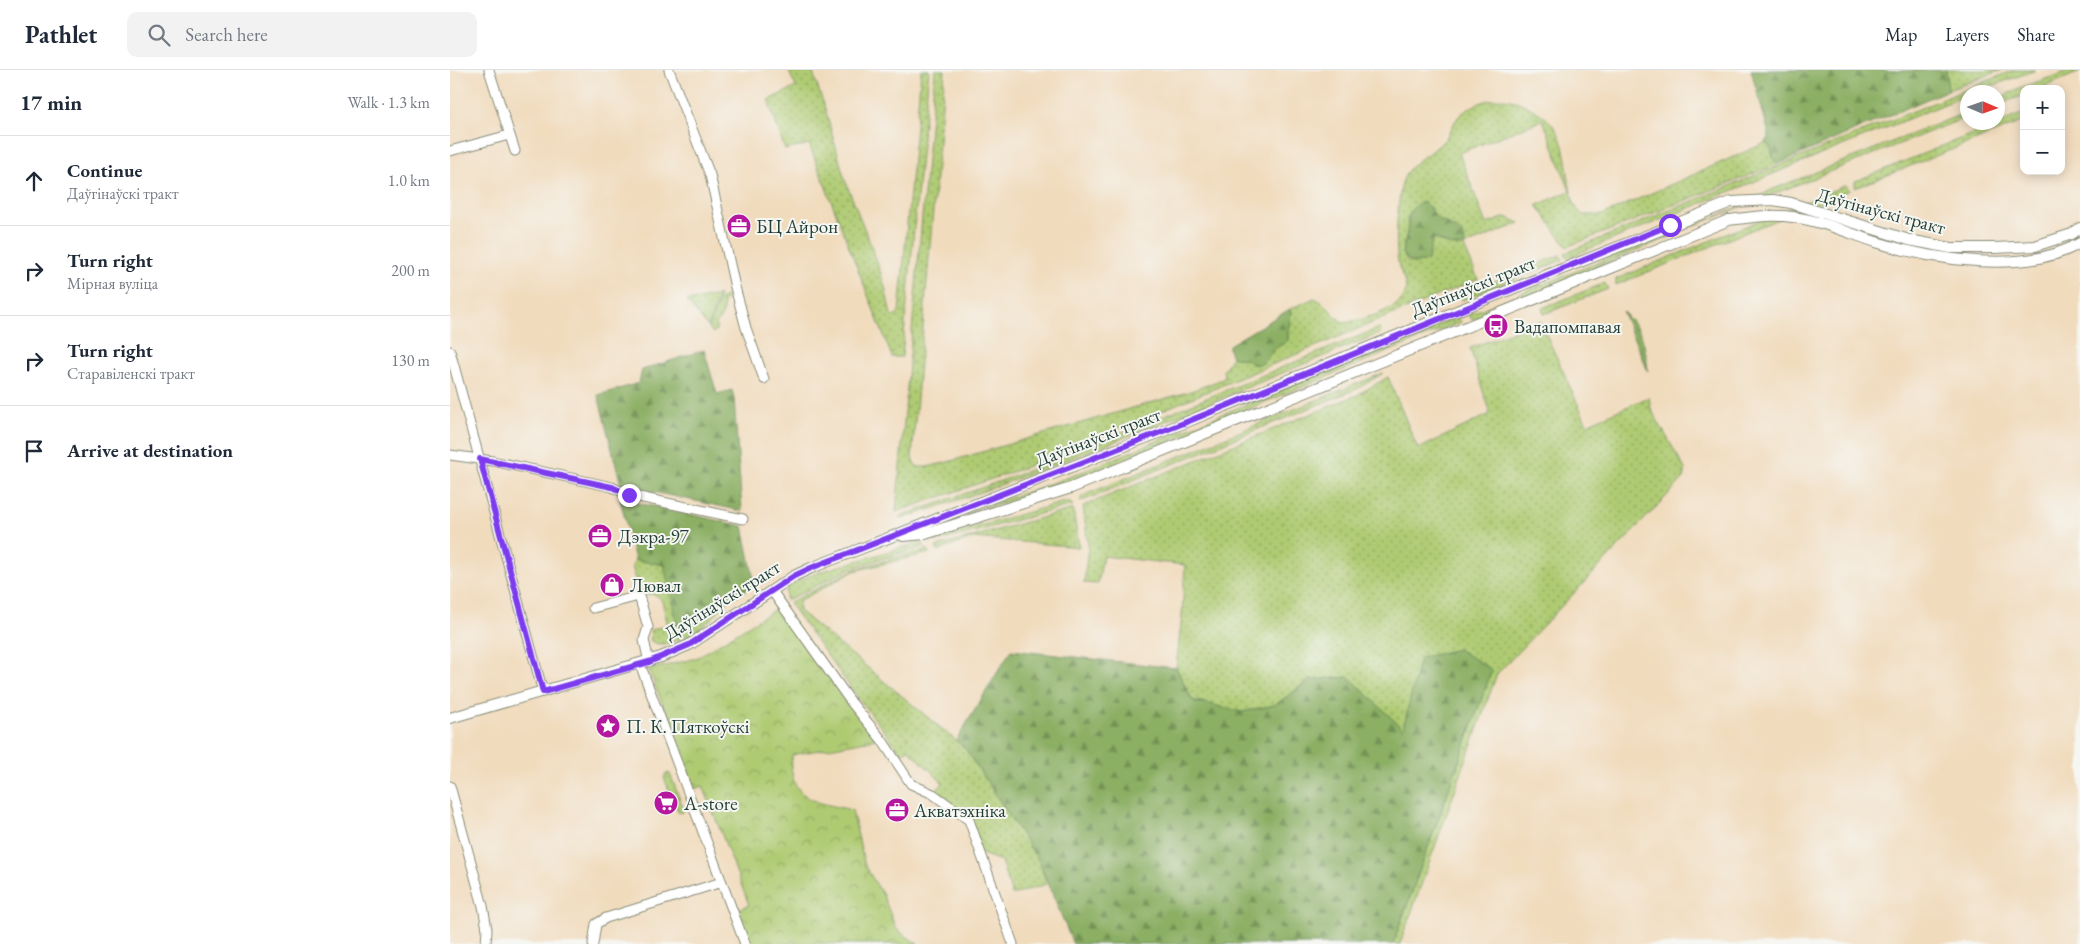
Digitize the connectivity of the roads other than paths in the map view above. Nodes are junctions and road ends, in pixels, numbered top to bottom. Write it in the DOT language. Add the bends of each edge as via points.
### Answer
graph roads {
  1 [pos="489,70"];
  2 [pos="669,70"];
  3 [pos="509,135"];
  4 [pos="450,151"];
  5 [pos="515,151"];
  6 [pos="1670,225"];
  7 [pos="2080,228"];
  8 [pos="1677,240"];
  9 [pos="2080,242"];
  10 [pos="450,351"];
  11 [pos="764,379"];
  12 [pos="450,455"];
  13 [pos="480,459"];
  14 [pos="743,519"];
  15 [pos="895,536"];
  16 [pos="772,591"];
  17 [pos="593,608"];
  18 [pos="644,663"];
  19 [pos="543,692"];
  20 [pos="450,718"];
  21 [pos="450,786"];
  22 [pos="722,882"];
  23 [pos="486,944"];
  24 [pos="593,944"];
  25 [pos="745,944"];
  26 [pos="1013,944"];
  1 -- 3 [label="street"];
  2 -- 11 [label="street" via="710,175 735,287"];
  3 -- 4 [label="street"];
  3 -- 5 [label="street"];
  6 -- 7 [label="main road, Даўгінаўскі тракт" via="1731,202 1774,200 1909,240 1951,248 2035,246 2072,234"];
  6 -- 8 [label="main road"];
  6 -- 15 [label="main road, Даўгінаўскі тракт" via="1189,421"];
  8 -- 9 [label="main road, Даўгінаўскі тракт" via="1729,220 1768,214 1795,217 1907,251 1950,260 2023,260"];
  8 -- 15 [label="main road, Даўгінаўскі тракт" via="1071,488 925,534"];
  10 -- 13 [label="street"];
  12 -- 13 [label="street"];
  13 -- 14 [label="street"];
  13 -- 19 [label="street"];
  15 -- 16 [label="main road, Даўгінаўскі тракт" via="811,568"];
  16 -- 18 [label="main road, Даўгінаўскі тракт" via="689,645"];
  16 -- 26 [label="street" via="911,784 933,794 969,820"];
  17 -- 18 [label="street" via="639,596 648,627 644,640"];
  18 -- 19 [label="main road, Даўгінаўскі тракт"];
  18 -- 22 [label="street" via="675,762"];
  19 -- 20 [label="main road, Даўгінаўскі тракт"];
  21 -- 23 [label="street" via="483,906"];
  22 -- 24 [label="street" via="606,918 596,924"];
  22 -- 25 [label="street"];
}
